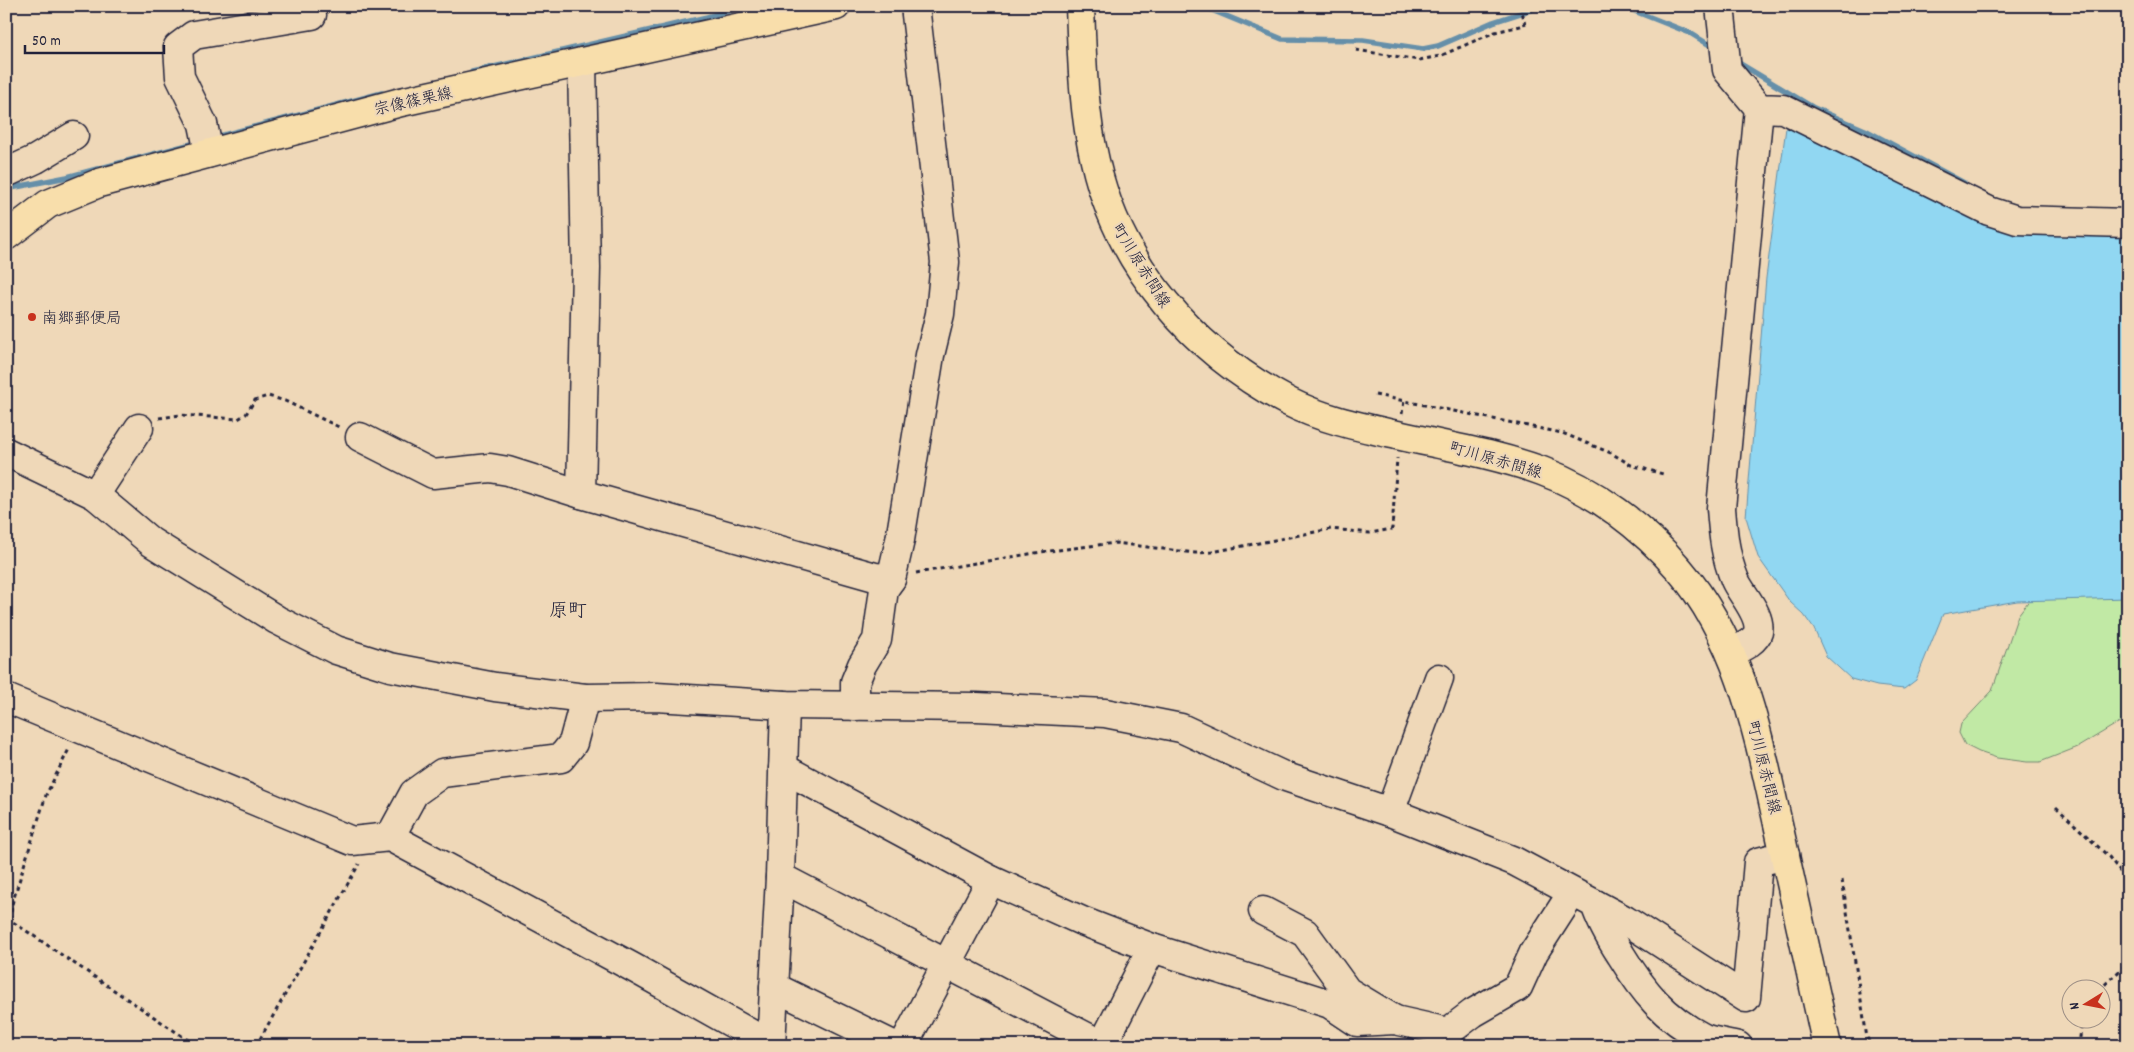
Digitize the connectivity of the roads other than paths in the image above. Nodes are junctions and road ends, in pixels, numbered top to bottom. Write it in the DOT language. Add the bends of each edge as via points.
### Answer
graph roads {
  1 [pos="836,6"];
  2 [pos="915,6"];
  3 [pos="1080,6"];
  4 [pos="1720,6"];
  5 [pos="312,15"];
  6 [pos="582,62"];
  7 [pos="1759,108"];
  8 [pos="74,136"];
  9 [pos="210,153"];
  10 [pos="6,173"];
  11 [pos="2128,224"];
  12 [pos="6,236"];
  13 [pos="139,428"];
  14 [pos="360,437"];
  15 [pos="6,452"];
  16 [pos="581,494"];
  17 [pos="95,495"];
  18 [pos="890,579"];
  19 [pos="1731,653"];
  20 [pos="1439,678"];
  21 [pos="6,698"];
  22 [pos="585,698"];
  23 [pos="785,705"];
  24 [pos="855,706"];
  25 [pos="783,768"];
  26 [pos="1390,812"];
  27 [pos="380,838"];
  28 [pos="1785,855"];
  29 [pos="780,877"];
  30 [pos="991,880"];
  31 [pos="1584,898"];
  32 [pos="1263,911"];
  33 [pos="1152,948"];
  34 [pos="946,964"];
  35 [pos="774,987"];
  36 [pos="1395,1020"];
  37 [pos="1455,1037"];
  38 [pos="771,1045"];
  39 [pos="895,1046"];
  40 [pos="903,1046"];
  41 [pos="1102,1046"];
  42 [pos="1738,1046"];
  43 [pos="1827,1046"];
  1 -- 6 [label="main road, 宗像篠栗線"];
  2 -- 18 [label="street" via="945,262 940,314 930,355 900,540"];
  3 -- 19 [label="main road, 町川原赤間線" via="1087,113 1100,181 1117,226 1173,314 1224,361 1291,403 1399,436 1475,451 1546,472 1616,511 1680,570 1699,596"];
  4 -- 7 [label="street" via="1727,70"];
  5 -- 9 [label="street" via="194,35 178,47 180,77 204,124"];
  6 -- 9 [label="main road, 宗像篠栗線" via="401,102"];
  6 -- 16 [label="street" via="586,268"];
  7 -- 11 [label="street" via="1783,109 1989,211 2017,220"];
  7 -- 19 [label="street" via="1722,508 1723,544 1735,580 1756,617 1758,631 1753,640"];
  8 -- 10 [label="street"];
  9 -- 12 [label="main road, 宗像篠栗線" via="75,192 48,204"];
  13 -- 17 [label="street"];
  14 -- 16 [label="street" via="432,474 490,468"];
  15 -- 17 [label="street"];
  16 -- 18 [label="street"];
  17 -- 22 [label="street" via="151,542 277,620 336,650 390,667"];
  18 -- 24 [label="street" via="884,589 877,640 855,682"];
  19 -- 28 [label="main road, 町川原赤間線" via="1752,713"];
  20 -- 26 [label="street"];
  21 -- 27 [label="street" via="352,841"];
  22 -- 23 [label="street" via="656,697"];
  22 -- 27 [label="street" via="573,742 561,758 442,773 414,793"];
  23 -- 24 [label="street"];
  23 -- 25 [label="street"];
  24 -- 26 [label="street" via="1105,713 1181,728 1286,777"];
  25 -- 29 [label="street"];
  25 -- 30 [label="street"];
  26 -- 31 [label="street" via="1514,861"];
  27 -- 38 [label="street" via="632,967"];
  28 -- 31 [label="street" via="1758,862 1746,998 1625,920"];
  28 -- 43 [label="main road, 町川原赤間線"];
  29 -- 34 [label="street"];
  29 -- 35 [label="street"];
  30 -- 33 [label="street"];
  30 -- 34 [label="street"];
  31 -- 37 [label="street" via="1534,952 1518,987 1472,1012"];
  31 -- 42 [label="street" via="1648,995 1683,1026 1706,1039"];
  32 -- 36 [label="street" via="1305,932 1347,991"];
  33 -- 36 [label="street" via="1330,1004 1357,1022"];
  33 -- 41 [label="street"];
  34 -- 40 [label="street"];
  34 -- 41 [label="street"];
  35 -- 38 [label="street"];
  35 -- 39 [label="street"];
  36 -- 37 [label="street" via="1448,1032"];
}
